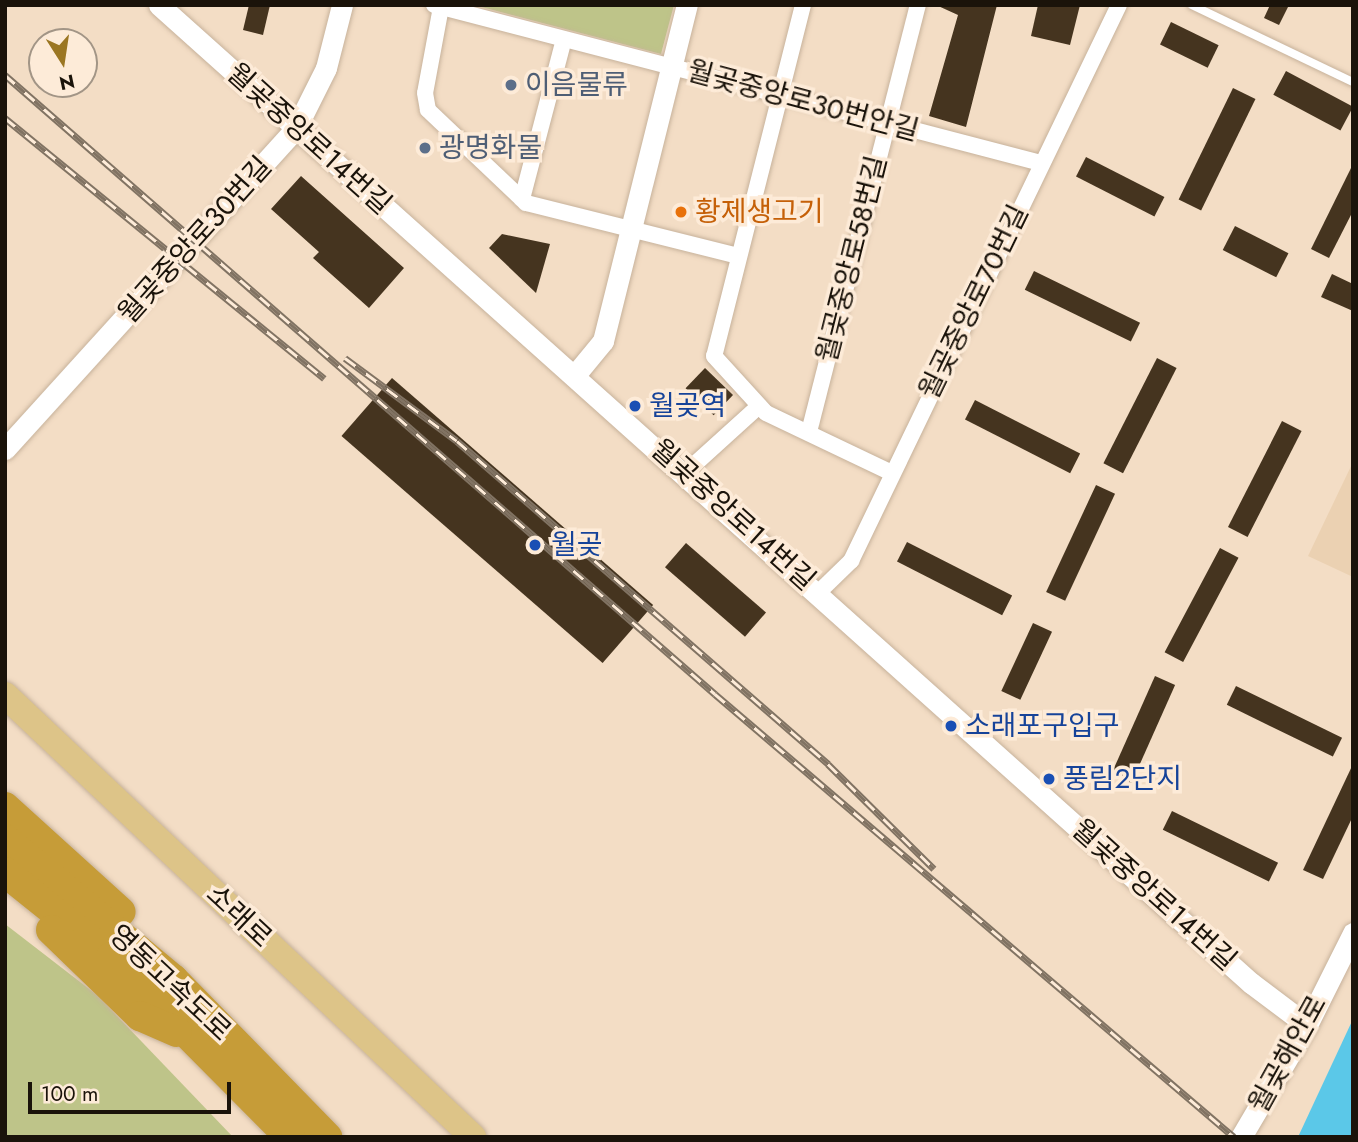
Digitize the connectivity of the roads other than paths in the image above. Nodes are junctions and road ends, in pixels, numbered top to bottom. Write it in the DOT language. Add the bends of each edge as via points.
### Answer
graph roads {
  1 [pos="159,5"];
  2 [pos="342,5"];
  3 [pos="687,5"];
  4 [pos="803,5"];
  5 [pos="918,5"];
  6 [pos="1119,5"];
  7 [pos="1192,5"];
  8 [pos="438,6"];
  9 [pos="564,39"];
  10 [pos="671,66"];
  11 [pos="1353,82"];
  12 [pos="779,94"];
  13 [pos="887,123"];
  14 [pos="296,128"];
  15 [pos="1041,163"];
  16 [pos="522,199"];
  17 [pos="631,229"];
  18 [pos="739,256"];
  19 [pos="575,375"];
  20 [pos="759,406"];
  21 [pos="809,432"];
  22 [pos="5,449"];
  23 [pos="685,473"];
  24 [pos="892,474"];
  25 [pos="819,592"];
  26 [pos="5,695"];
  27 [pos="5,807"];
  28 [pos="5,839"];
  29 [pos="5,872"];
  30 [pos="5,892"];
  31 [pos="1353,933"];
  32 [pos="173,979"];
  33 [pos="1307,1025"];
  34 [pos="193,1039"];
  35 [pos="290,1137"];
  36 [pos="327,1137"];
  37 [pos="473,1137"];
  38 [pos="1241,1137"];
  1 -- 14 [label="street, 월곶중앙로14번길"];
  2 -- 14 [label="street, 월곶중앙로30번길" via="326,68"];
  3 -- 10 [label="street"];
  4 -- 12 [label="street"];
  5 -- 13 [label="street, 월곶중앙로58번길"];
  6 -- 15 [label="street, 월곶중앙로70번길"];
  7 -- 11 [label="lane"];
  8 -- 9 [label="street, 월곶중앙로30번안길"];
  8 -- 16 [label="street" via="425,93 428,110"];
  9 -- 10 [label="street, 월곶중앙로30번안길"];
  9 -- 16 [label="street"];
  10 -- 12 [label="street, 월곶중앙로30번안길"];
  10 -- 17 [label="street"];
  12 -- 13 [label="street, 월곶중앙로30번안길"];
  12 -- 18 [label="street"];
  13 -- 15 [label="street, 월곶중앙로30번안길"];
  13 -- 21 [label="street, 월곶중앙로58번길"];
  14 -- 19 [label="street, 월곶중앙로14번길"];
  14 -- 22 [label="street, 월곶중앙로30번길"];
  15 -- 24 [label="street, 월곶중앙로70번길"];
  16 -- 17 [label="street"];
  17 -- 18 [label="street"];
  17 -- 19 [label="street" via="603,341"];
  18 -- 20 [label="street" via="714,356"];
  19 -- 23 [label="street, 월곶중앙로14번길"];
  20 -- 21 [label="street"];
  20 -- 23 [label="street"];
  21 -- 24 [label="street"];
  23 -- 25 [label="street, 월곶중앙로14번길"];
  24 -- 25 [label="street, 월곶중앙로70번길" via="851,561"];
  25 -- 33 [label="street, 월곶중앙로14번길" via="1251,983"];
  26 -- 37 [label="main road, 소래로"];
  27 -- 32 [label="highway" via="135,925"];
  28 -- 32 [label="highway, 영동고속도로"];
  29 -- 34 [label="highway, 영동고속도로" via="111,957"];
  30 -- 34 [label="highway" via="140,1016"];
  31 -- 33 [label="street, 월곶해안로"];
  32 -- 36 [label="highway, 영동고속도로"];
  33 -- 38 [label="street, 월곶해안로"];
  34 -- 35 [label="highway, 영동고속도로"];
}
